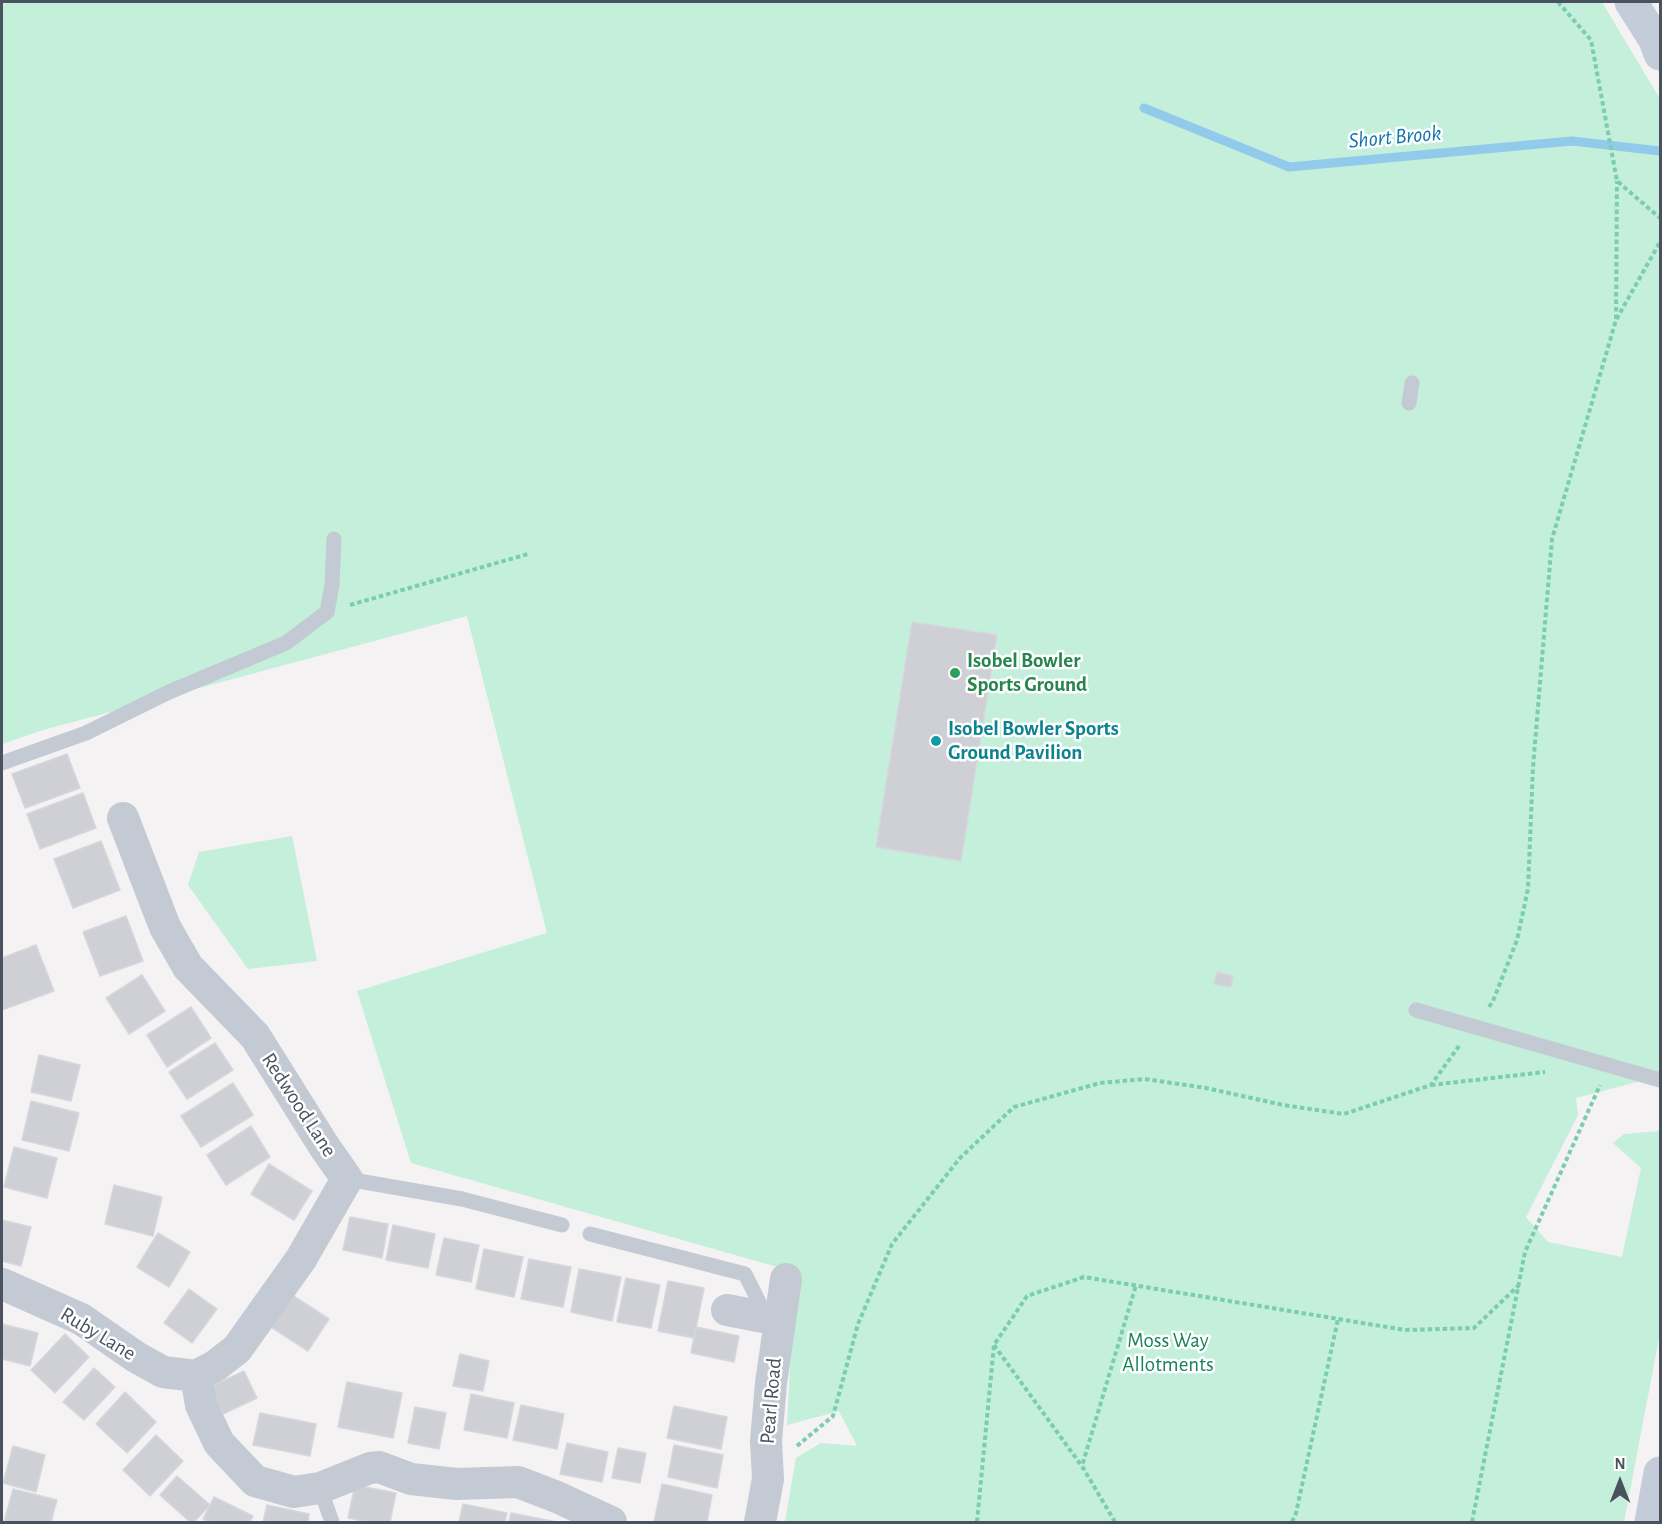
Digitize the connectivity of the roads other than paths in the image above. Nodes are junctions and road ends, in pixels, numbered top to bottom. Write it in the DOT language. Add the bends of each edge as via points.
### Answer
graph roads {
  1 [pos="1631,2"];
  2 [pos="1660,54"];
  3 [pos="1412,383"];
  4 [pos="1409,403"];
  5 [pos="334,539"];
  6 [pos="2,763"];
  7 [pos="123,818"];
  8 [pos="1416,1010"];
  9 [pos="1660,1080"];
  10 [pos="347,1179"];
  11 [pos="562,1225"];
  12 [pos="590,1234"];
  13 [pos="786,1279"];
  14 [pos="2,1284"];
  15 [pos="727,1310"];
  16 [pos="773,1319"];
  17 [pos="196,1376"];
  18 [pos="1660,1473"];
  19 [pos="320,1488"];
  20 [pos="332,1522"];
  21 [pos="611,1522"];
  22 [pos="760,1522"];
  23 [pos="1651,1522"];
  1 -- 2 [label="street"];
  3 -- 4 [label="lane"];
  5 -- 6 [label="lane" via="327,612 286,642 86,733"];
  7 -- 10 [label="street, Redwood Lane" via="165,927 188,967 255,1036"];
  8 -- 9 [label="lane"];
  10 -- 11 [label="lane" via="462,1199"];
  10 -- 17 [label="street, Redwood Lane" via="301,1259 237,1349"];
  12 -- 16 [label="lane" via="745,1274"];
  13 -- 16 [label="street, Pearl Road"];
  14 -- 17 [label="street, Ruby Lane" via="81,1318 136,1358 163,1372"];
  15 -- 16 [label="street"];
  16 -- 22 [label="street, Pearl Road" via="766,1442 768,1479"];
  17 -- 19 [label="street" via="201,1405 219,1443 255,1481 294,1492"];
  18 -- 23 [label="street"];
  19 -- 20 [label="lane"];
  19 -- 21 [label="street" via="379,1467 411,1479 457,1484 518,1482"];
}
